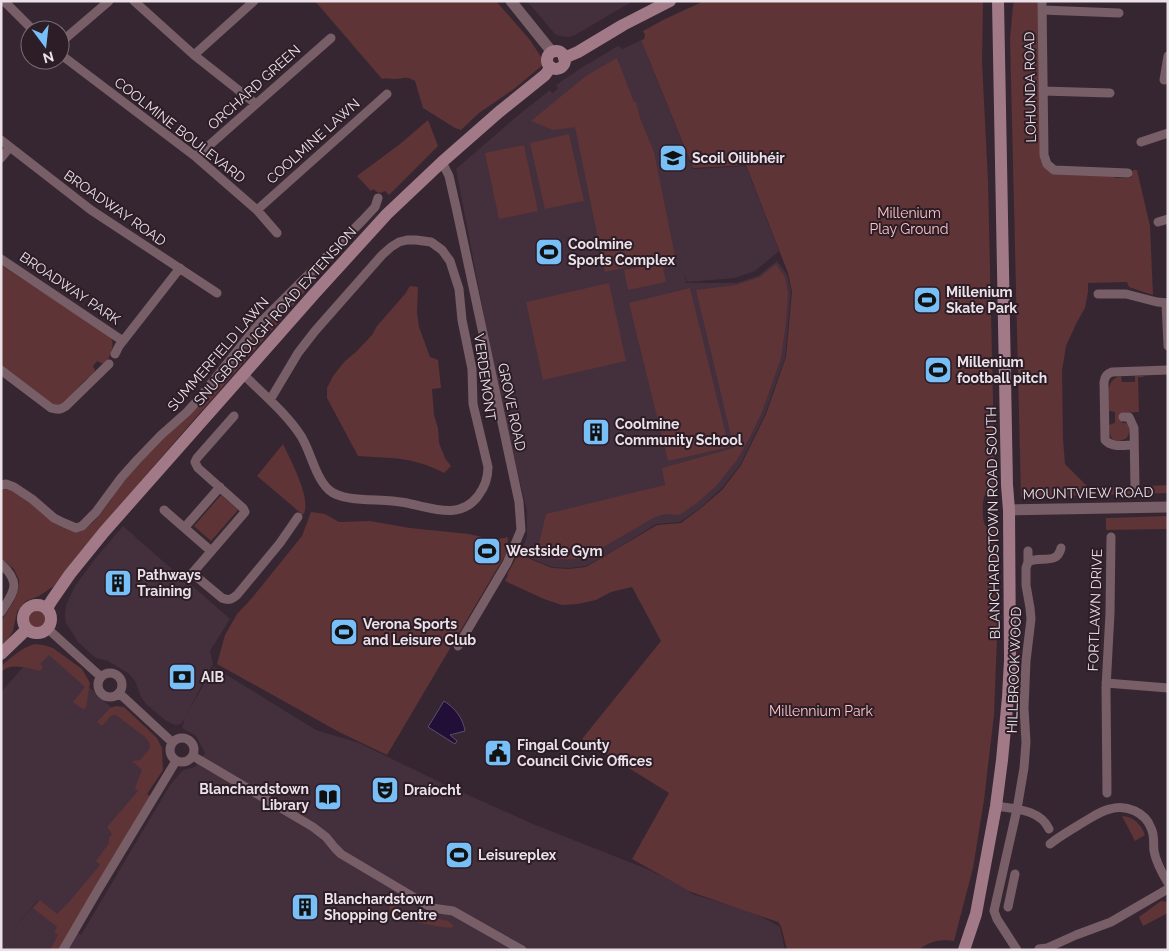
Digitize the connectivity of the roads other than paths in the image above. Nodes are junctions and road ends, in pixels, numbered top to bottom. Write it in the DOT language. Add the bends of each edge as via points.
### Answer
graph roads {
  1 [pos="4,1"];
  2 [pos="109,1"];
  3 [pos="134,1"];
  4 [pos="254,1"];
  5 [pos="511,1"];
  6 [pos="670,1"];
  7 [pos="998,1"];
  8 [pos="1042,5"];
  9 [pos="1119,13"];
  10 [pos="23,20"];
  11 [pos="70,34"];
  12 [pos="331,38"];
  13 [pos="552,52"];
  14 [pos="194,55"];
  15 [pos="1168,56"];
  16 [pos="564,58"];
  17 [pos="70,62"];
  18 [pos="551,67"];
  19 [pos="1164,80"];
  20 [pos="1043,91"];
  21 [pos="1110,92"];
  22 [pos="387,94"];
  23 [pos="256,104"];
  24 [pos="1168,133"];
  25 [pos="1,140"];
  26 [pos="1141,142"];
  27 [pos="10,148"];
  28 [pos="196,157"];
  29 [pos="1,158"];
  30 [pos="442,162"];
  31 [pos="1128,173"];
  32 [pos="378,198"];
  33 [pos="257,210"];
  34 [pos="1168,219"];
  35 [pos="1158,222"];
  36 [pos="277,233"];
  37 [pos="1,259"];
  38 [pos="180,268"];
  39 [pos="217,293"];
  40 [pos="1098,294"];
  41 [pos="1167,303"];
  42 [pos="123,341"];
  43 [pos="1168,346"];
  44 [pos="115,354"];
  45 [pos="109,364"];
  46 [pos="1,370"];
  47 [pos="1168,370"];
  48 [pos="243,374"];
  49 [pos="270,400"];
  50 [pos="234,416"];
  51 [pos="1124,417"];
  52 [pos="1134,445"];
  53 [pos="1,485"];
  54 [pos="220,488"];
  55 [pos="1134,488"];
  56 [pos="1168,507"];
  57 [pos="164,510"];
  58 [pos="1009,510"];
  59 [pos="298,517"];
  60 [pos="185,527"];
  61 [pos="1112,537"];
  62 [pos="1061,548"];
  63 [pos="211,551"];
  64 [pos="1028,552"];
  65 [pos="1028,562"];
  66 [pos="1,564"];
  67 [pos="47,608"];
  68 [pos="1,612"];
  69 [pos="27,629"];
  70 [pos="48,629"];
  71 [pos="458,646"];
  72 [pos="1,654"];
  73 [pos="100,676"];
  74 [pos="1106,683"];
  75 [pos="1168,688"];
  76 [pos="119,693"];
  77 [pos="172,742"];
  78 [pos="193,756"];
  79 [pos="176,761"];
  80 [pos="1107,793"];
  81 [pos="996,806"];
  82 [pos="1017,809"];
  83 [pos="1049,828"];
  84 [pos="1050,844"];
  85 [pos="1003,872"];
  86 [pos="1168,883"];
  87 [pos="1168,889"];
  88 [pos="1008,907"];
  89 [pos="1040,949"];
  90 [pos="62,950"];
  91 [pos="522,950"];
  92 [pos="964,950"];
  93 [pos="1017,950"];
  1 -- 10 [label="street"];
  2 -- 11 [label="street"];
  3 -- 14 [label="street"];
  4 -- 14 [label="street"];
  5 -- 13 [label="street"];
  6 -- 16 [label="main road"];
  7 -- 58 [label="main road, BLANCHARDSTOWN ROAD SOUTH"];
  8 -- 9 [label="street"];
  8 -- 20 [label="street, LOHUNDA ROAD"];
  12 -- 23 [label="street, ORCHARD GREEN"];
  13 -- 16 [label="main road" via="561,52"];
  13 -- 18 [label="main road" via="547,60"];
  14 -- 23 [label="street"];
  15 -- 19 [label="street"];
  16 -- 18 [label="main road" via="559,68"];
  17 -- 28 [label="street, COOLMINE BOULEVARD"];
  18 -- 30 [label="main road, SNUGBOROUGH ROAD EXTENSION"];
  20 -- 21 [label="street"];
  20 -- 31 [label="street, LOHUNDA ROAD" via="1044,155 1054,170"];
  22 -- 33 [label="street, COOLMINE LAWN"];
  23 -- 28 [label="street, ORCHARD GREEN"];
  24 -- 26 [label="street"];
  25 -- 27 [label="street, BROADWAY ROAD"];
  27 -- 29 [label="street"];
  27 -- 38 [label="street, BROADWAY ROAD" via="91,210"];
  28 -- 33 [label="street, COOLMINE BOULEVARD"];
  30 -- 48 [label="main road, SNUGBOROUGH ROAD EXTENSION" via="387,214"];
  30 -- 71 [label="street, GROVE ROAD" via="462,233 521,517 521,530 507,563"];
  32 -- 53 [label="street, SUMMERFIELD LAWN" via="352,232 249,336 188,412 137,460 82,526 76,528 54,518 14,487"];
  33 -- 36 [label="street, COOLMINE BOULEVARD"];
  34 -- 35 [label="street"];
  37 -- 42 [label="street, BROADWAY PARK"];
  38 -- 39 [label="street, BROADWAY ROAD"];
  38 -- 42 [label="street"];
  40 -- 41 [label="street" via="1126,294"];
  41 -- 43 [label="street"];
  42 -- 44 [label="street"];
  45 -- 46 [label="street" via="66,406 57,410"];
  47 -- 52 [label="street" via="1112,372 1105,377 1106,440 1113,445"];
  48 -- 49 [label="street, VERDEMONT"];
  48 -- 67 [label="main road, SNUGBOROUGH ROAD EXTENSION" via="104,532"];
  49 -- 49 [label="street, VERDEMONT" via="301,436 324,484 339,496 454,510 464,508 483,490 488,467 473,404 472,369 458,289 450,261 431,242 407,240 391,246 382,254 298,352"];
  50 -- 54 [label="street" via="195,462"];
  51 -- 52 [label="street" via="1129,416 1134,428"];
  52 -- 55 [label="street"];
  54 -- 60 [label="street"];
  54 -- 63 [label="street" via="245,512"];
  56 -- 58 [label="street, MOUNTVIEW ROAD"];
  57 -- 60 [label="street"];
  58 -- 81 [label="main road, BLANCHARDSTOWN ROAD SOUTH" via="1009,669"];
  59 -- 63 [label="street" via="232,599 222,598 190,575"];
  60 -- 63 [label="street"];
  61 -- 74 [label="street, FORTLAWN DRIVE"];
  62 -- 65 [label="street" via="1054,558"];
  64 -- 65 [label="street, HILLBROOK WOOD"];
  65 -- 82 [label="street, HILLBROOK WOOD" via="1026,578 1031,619 1024,708 1026,742"];
  66 -- 68 [label="street" via="15,582"];
  67 -- 69 [label="main road" via="38,605 29,608 23,616"];
  67 -- 70 [label="main road" via="52,616"];
  69 -- 70 [label="main road" via="40,634"];
  69 -- 72 [label="main road"];
  70 -- 73 [label="street"];
  73 -- 76 [label="street" via="97,685 102,695 111,697"];
  73 -- 76 [label="street" via="108,672 119,676 122,684"];
  74 -- 75 [label="street, FORTLAWN DRIVE"];
  74 -- 80 [label="street, FORTLAWN DRIVE"];
  76 -- 77 [label="street"];
  77 -- 78 [label="street" via="183,738 190,741 194,748"];
  77 -- 79 [label="street" via="170,752"];
  78 -- 79 [label="street" via="184,762"];
  78 -- 91 [label="street" via="313,827 341,854 432,908 453,911"];
  79 -- 90 [label="street"];
  81 -- 82 [label="street"];
  81 -- 92 [label="main road, BLANCHARDSTOWN ROAD SOUTH" via="976,914"];
  82 -- 83 [label="street" via="1040,818"];
  82 -- 85 [label="street, HILLBROOK WOOD"];
  84 -- 86 [label="street" via="1110,808 1131,809 1148,821 1154,835 1156,858"];
  85 -- 88 [label="street" via="1019,875"];
  85 -- 93 [label="street, HILLBROOK WOOD" via="994,911"];
  87 -- 89 [label="street" via="1111,922"];
}
